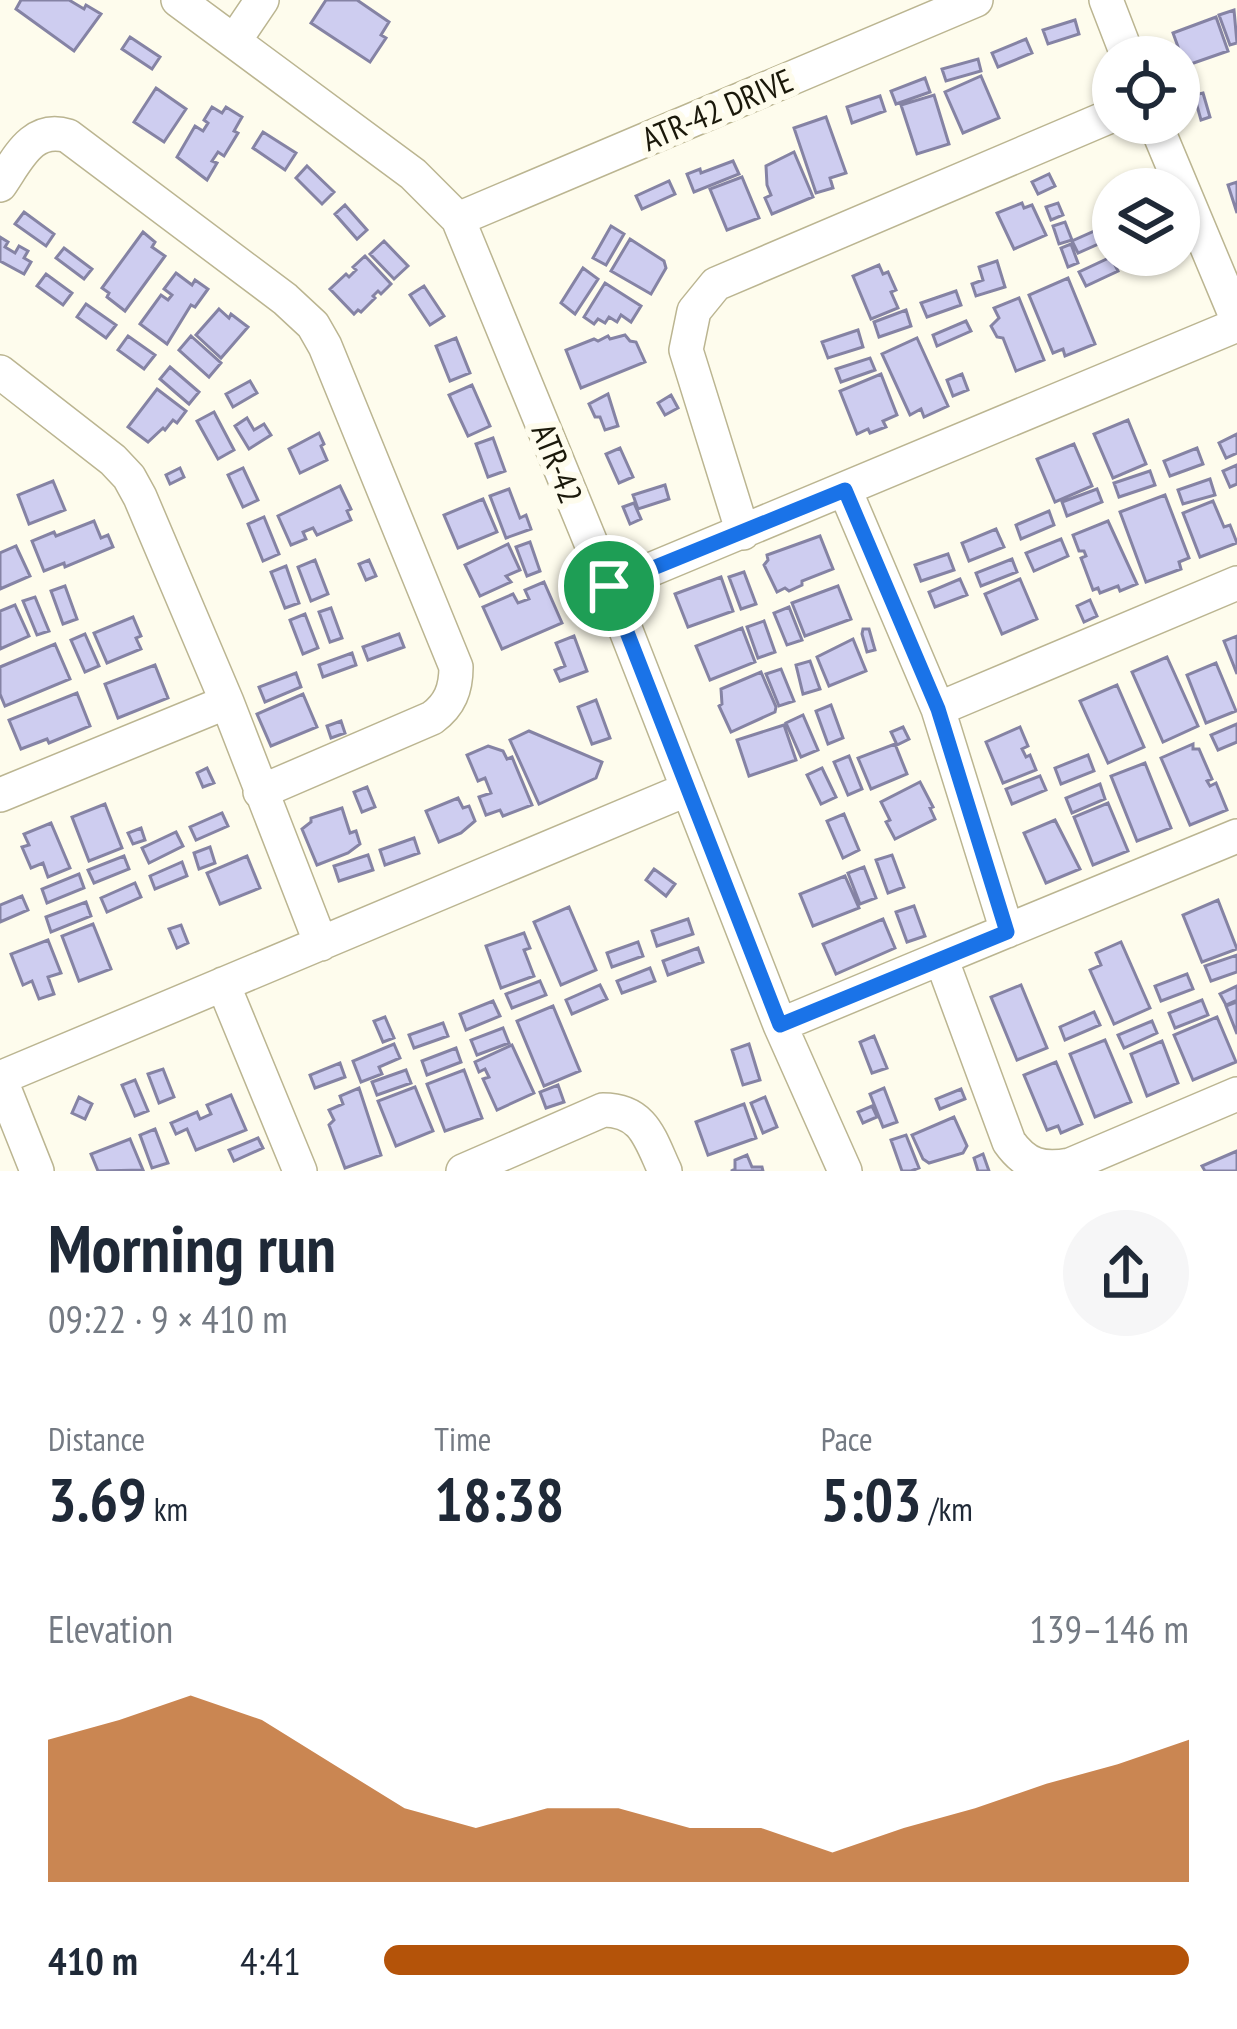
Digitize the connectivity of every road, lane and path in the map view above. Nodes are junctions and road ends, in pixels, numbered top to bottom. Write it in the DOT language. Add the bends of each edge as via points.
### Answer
graph roads {
  1 [pos="178,0"];
  2 [pos="262,0"];
  3 [pos="976,0"];
  4 [pos="1106,0"];
  5 [pos="1120,36"];
  6 [pos="235,40"];
  7 [pos="1092,124"];
  8 [pos="1164,144"];
  9 [pos="0,184"];
  10 [pos="458,218"];
  11 [pos="1237,322"];
  12 [pos="0,371"];
  13 [pos="845,490"];
  14 [pos="743,532"];
  15 [pos="1237,583"];
  16 [pos="609,586"];
  17 [pos="227,702"];
  18 [pos="938,709"];
  19 [pos="688,789"];
  20 [pos="260,792"];
  21 [pos="0,795"];
  22 [pos="1237,836"];
  23 [pos="1007,932"];
  24 [pos="321,944"];
  25 [pos="941,958"];
  26 [pos="223,984"];
  27 [pos="780,1025"];
  28 [pos="0,1078"];
  29 [pos="1237,1094"];
  30 [pos="37,1171"];
  31 [pos="300,1171"];
  32 [pos="463,1171"];
  33 [pos="665,1171"];
  34 [pos="845,1171"];
  1 -- 6 [label="street, ATR-42"];
  2 -- 6 [label="street"];
  3 -- 10 [label="street, ATR-42 DRIVE"];
  4 -- 5 [label="street"];
  6 -- 10 [label="street, ATR-42" via="413,174"];
  7 -- 14 [label="street" via="703,296 686,350"];
  8 -- 11 [label="street"];
  9 -- 20 [label="street" via="36,138 68,136 285,299 325,346 456,682 432,718"];
  10 -- 16 [label="street, ATR-42"];
  11 -- 13 [label="street"];
  12 -- 17 [label="street" via="129,477"];
  13 -- 14 [label="street"];
  13 -- 18 [label="street"];
  14 -- 16 [label="street"];
  15 -- 18 [label="street"];
  16 -- 19 [label="street, ATR-42"];
  17 -- 20 [label="street"];
  17 -- 21 [label="street"];
  18 -- 23 [label="street"];
  19 -- 24 [label="street"];
  19 -- 27 [label="street, ATR-42"];
  20 -- 24 [label="street"];
  22 -- 23 [label="street"];
  23 -- 25 [label="street"];
  24 -- 26 [label="street"];
  25 -- 27 [label="street"];
  25 -- 29 [label="street" via="1009,1142 1031,1164 1070,1165"];
  26 -- 28 [label="street"];
  26 -- 31 [label="street"];
  27 -- 34 [label="street, ATR-42"];
  28 -- 30 [label="street"];
  32 -- 33 [label="street" via="602,1110 637,1119"];
}
